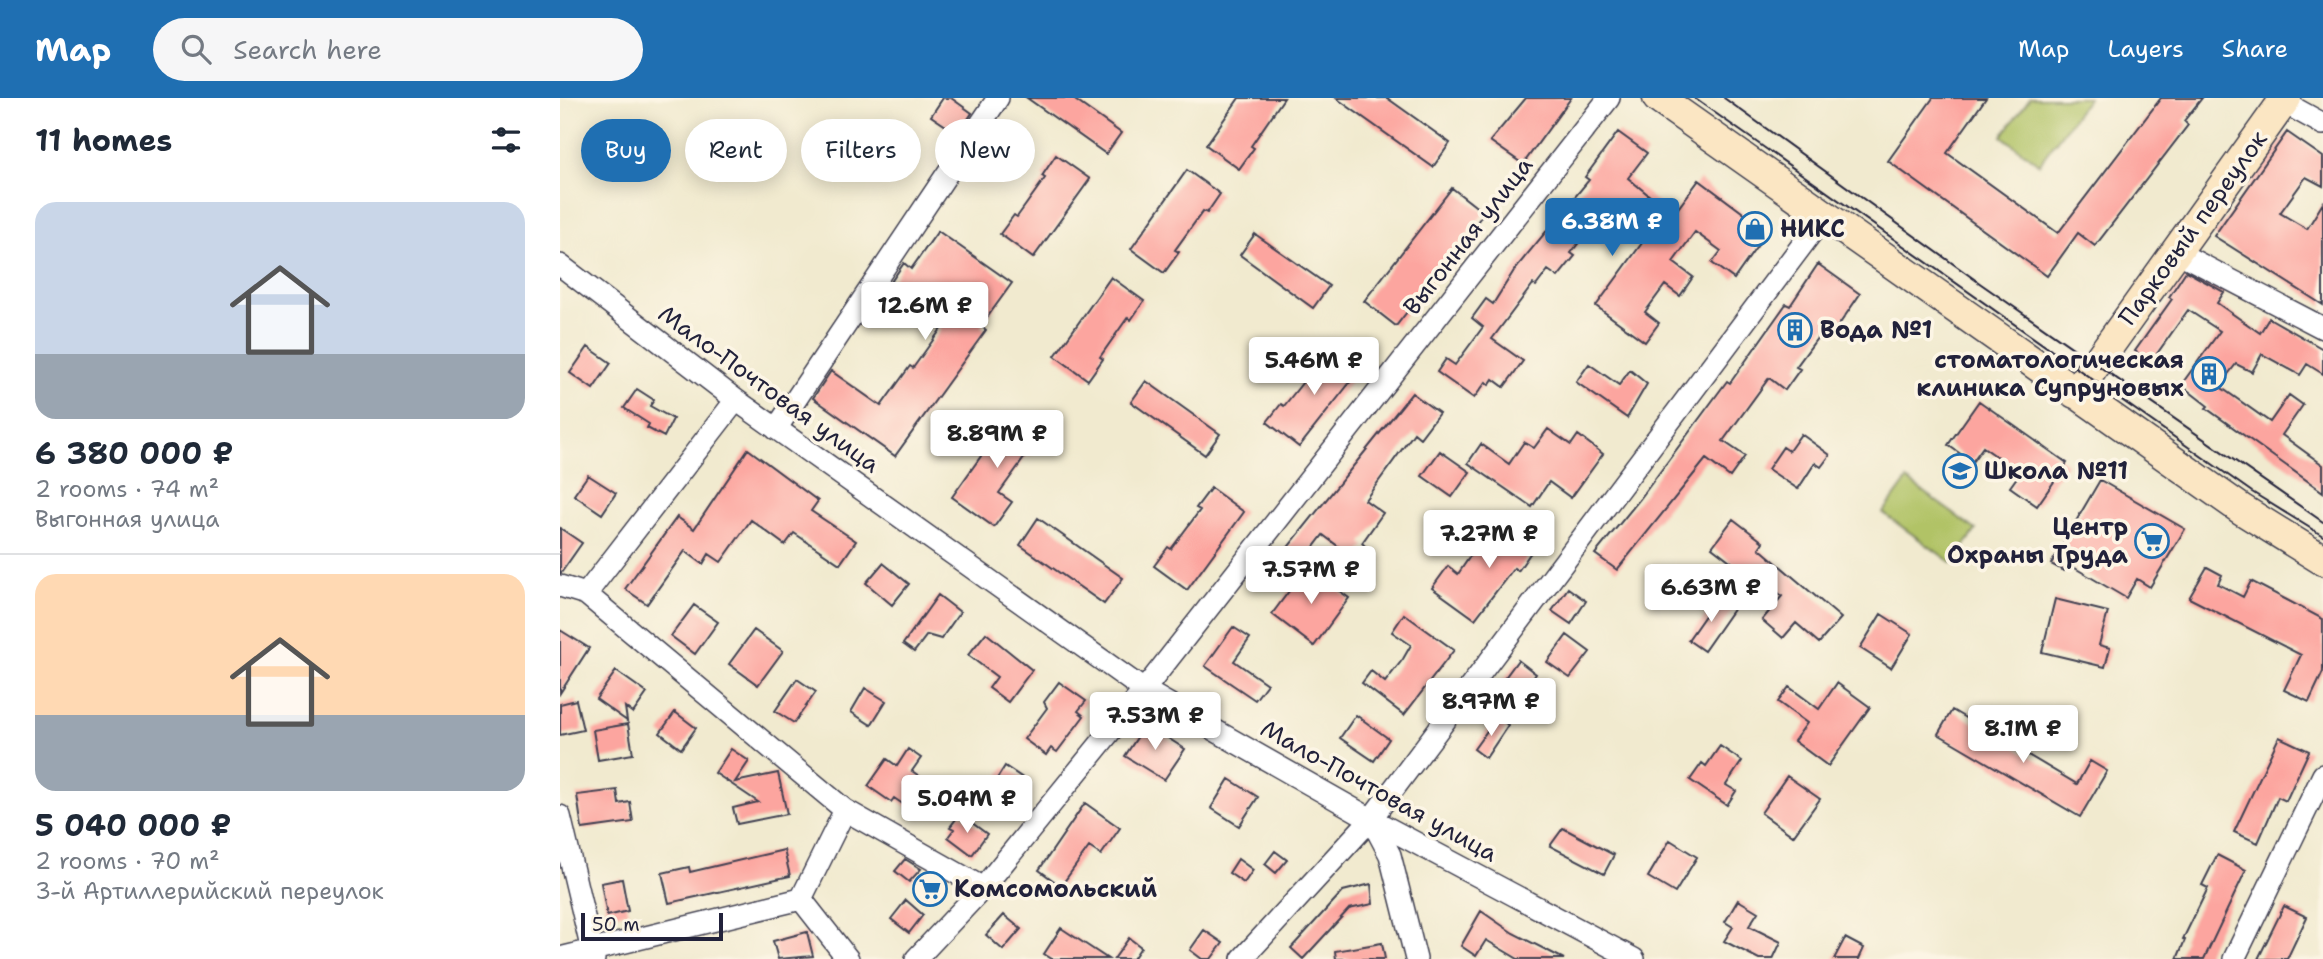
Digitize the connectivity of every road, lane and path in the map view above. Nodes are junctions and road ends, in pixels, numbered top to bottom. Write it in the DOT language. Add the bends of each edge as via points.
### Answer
graph roads {
  1 [pos="998,98"];
  2 [pos="1609,98"];
  3 [pos="1658,98"];
  4 [pos="2284,100"];
  5 [pos="2323,124"];
  6 [pos="1824,216"];
  7 [pos="2175,251"];
  8 [pos="560,265"];
  9 [pos="2323,328"];
  10 [pos="2076,393"];
  11 [pos="736,400"];
  12 [pos="776,429"];
  13 [pos="2323,560"];
  14 [pos="560,586"];
  15 [pos="586,594"];
  16 [pos="1144,690"];
  17 [pos="2323,775"];
  18 [pos="845,810"];
  19 [pos="560,816"];
  20 [pos="1371,819"];
  21 [pos="983,888"];
  22 [pos="801,900"];
  23 [pos="593,955"];
  24 [pos="560,958"];
  25 [pos="848,959"];
  26 [pos="916,959"];
  27 [pos="1242,959"];
  28 [pos="1416,959"];
  29 [pos="1634,959"];
  30 [pos="2234,959"];
  1 -- 12 [label="street"];
  2 -- 16 [label="street, Выгонная улица"];
  3 -- 6 [label="main road"];
  4 -- 5 [label="street"];
  4 -- 7 [label="main road, Парковый переулок"];
  6 -- 10 [label="main road"];
  6 -- 20 [label="street"];
  7 -- 9 [label="street"];
  7 -- 10 [label="main road, Парковый переулок"];
  8 -- 11 [label="street, Мало-Почтовая улица"];
  10 -- 13 [label="main road" via="2288,541"];
  11 -- 12 [label="street, Мало-Почтовая улица"];
  11 -- 15 [label="street"];
  12 -- 16 [label="street, Мало-Почтовая улица"];
  14 -- 15 [label="street"];
  15 -- 18 [label="street"];
  16 -- 20 [label="street, Мало-Почтовая улица"];
  16 -- 21 [label="street, Выгонная улица"];
  17 -- 30 [label="street"];
  18 -- 21 [label="street"];
  18 -- 22 [label="street"];
  19 -- 23 [label="street"];
  20 -- 27 [label="street"];
  20 -- 28 [label="street" via="1390,855"];
  20 -- 29 [label="street, Мало-Почтовая улица"];
  21 -- 26 [label="street, Выгонная улица"];
  22 -- 23 [label="street"];
  22 -- 25 [label="street"];
  23 -- 24 [label="street"];
}
